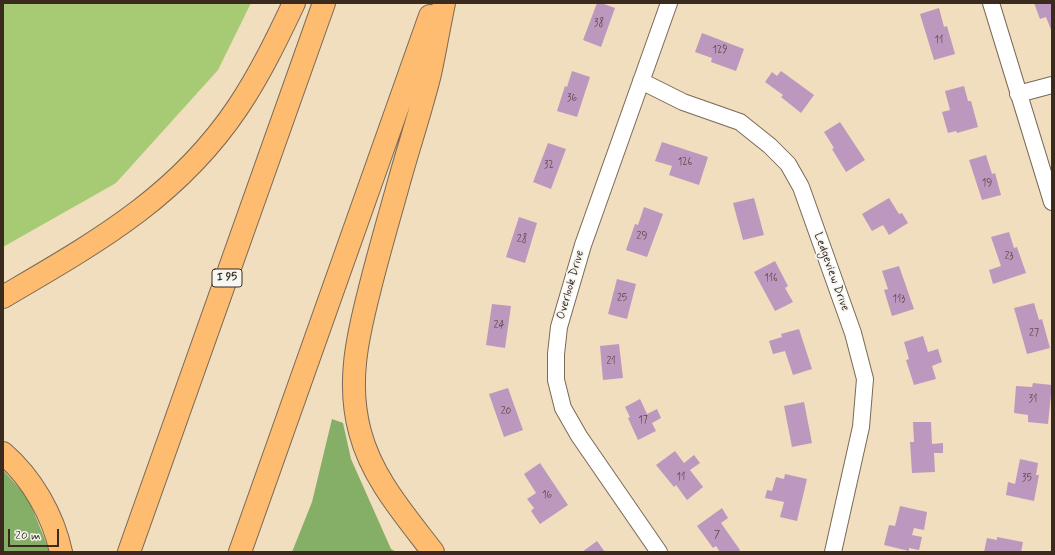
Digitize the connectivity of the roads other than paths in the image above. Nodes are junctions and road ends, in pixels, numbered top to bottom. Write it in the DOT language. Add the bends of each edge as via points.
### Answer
graph roads {
  1 [pos="294,3"];
  2 [pos="324,3"];
  3 [pos="434,3"];
  4 [pos="444,3"];
  5 [pos="669,3"];
  6 [pos="991,3"];
  7 [pos="641,81"];
  8 [pos="1052,85"];
  9 [pos="1018,94"];
  10 [pos="1052,202"];
  11 [pos="3,297"];
  12 [pos="3,454"];
  13 [pos="61,552"];
  14 [pos="129,552"];
  15 [pos="240,552"];
  16 [pos="433,552"];
  17 [pos="659,552"];
  18 [pos="833,552"];
  1 -- 11 [label="highway" via="263,65 237,108 214,140 184,173 157,198 113,231"];
  2 -- 14 [label="highway, I 95"];
  3 -- 15 [label="highway"];
  4 -- 16 [label="highway" via="430,74 364,311 353,376 357,421 371,463 389,494"];
  5 -- 7 [label="street, Overlook Drive"];
  6 -- 9 [label="street"];
  7 -- 17 [label="street, Overlook Drive" via="583,245 559,327 556,380 563,408 579,436"];
  7 -- 18 [label="street, Ledgeview Drive" via="683,102 740,122 788,164 801,187 853,333 865,379 861,427"];
  8 -- 9 [label="street"];
  9 -- 10 [label="street"];
  12 -- 13 [label="highway" via="25,476 39,497 50,517"];
}
